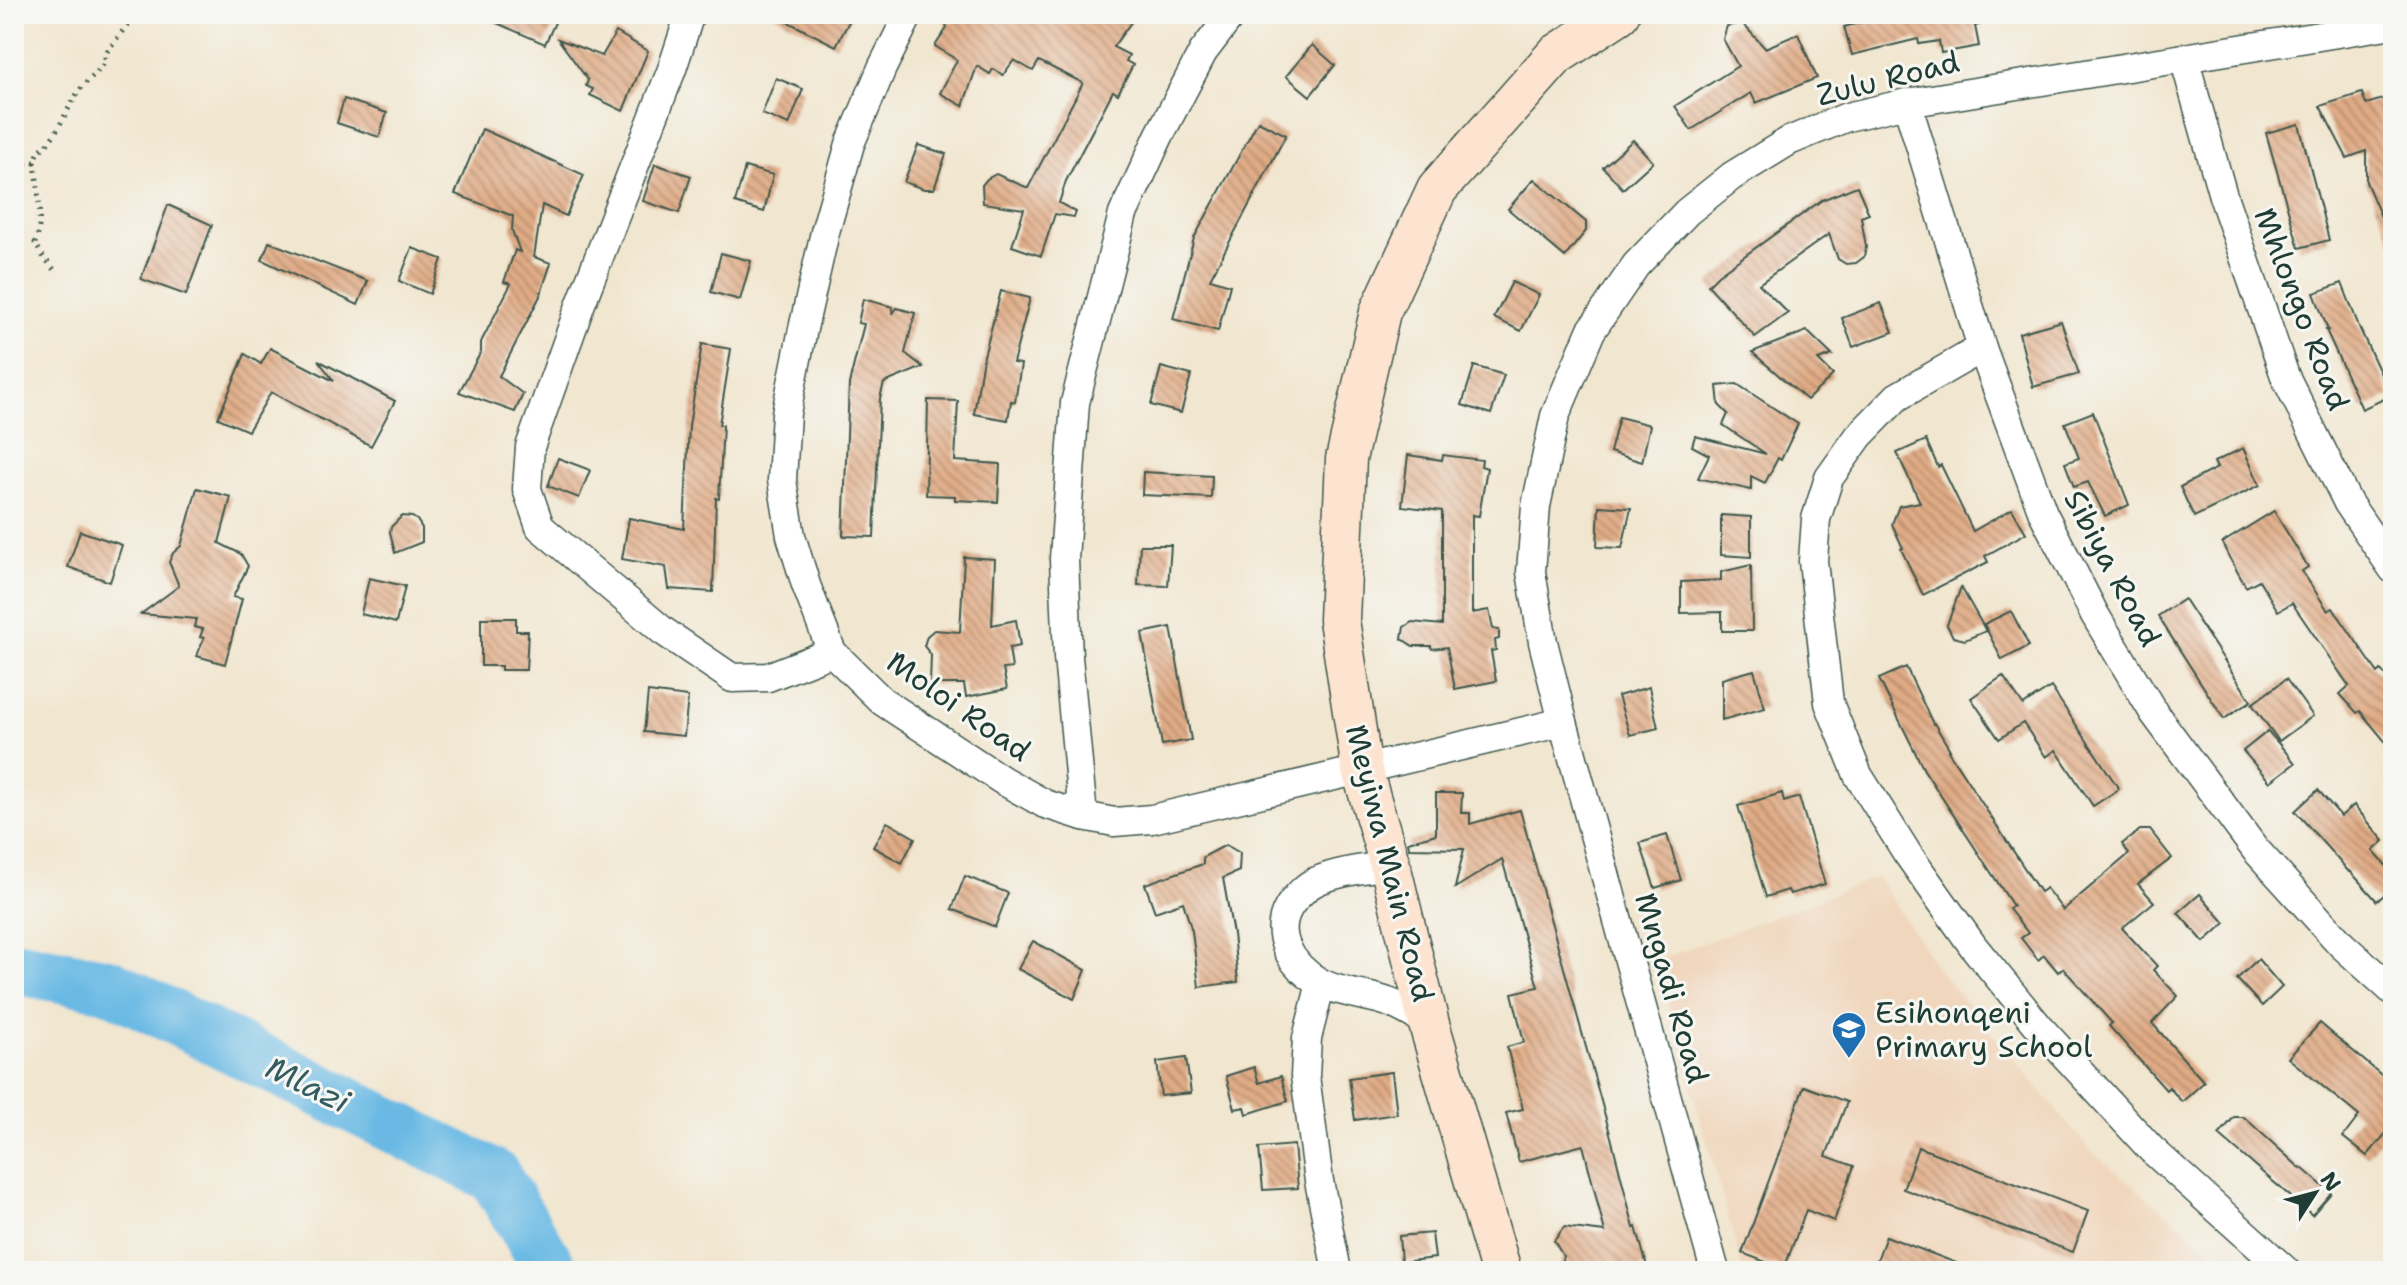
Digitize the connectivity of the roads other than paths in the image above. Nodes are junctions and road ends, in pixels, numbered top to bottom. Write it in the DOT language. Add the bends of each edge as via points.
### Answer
graph roads {
  1 [pos="690,14"];
  2 [pos="909,14"];
  3 [pos="1232,14"];
  4 [pos="1619,14"];
  5 [pos="2393,24"];
  6 [pos="2184,58"];
  7 [pos="1907,103"];
  8 [pos="1982,348"];
  9 [pos="2393,569"];
  10 [pos="832,652"];
  11 [pos="1563,722"];
  12 [pos="1362,770"];
  13 [pos="1083,816"];
  14 [pos="1390,865"];
  15 [pos="1321,983"];
  16 [pos="2393,991"];
  17 [pos="1429,1024"];
  18 [pos="1337,1271"];
  19 [pos="1501,1271"];
  20 [pos="1715,1271"];
  21 [pos="2286,1271"];
  1 -- 10 [label="street" via="530,447 527,489 540,527 663,631 732,678 768,677"];
  2 -- 10 [label="street, Moloi Road" via="850,144 786,413 782,480 791,536"];
  3 -- 13 [label="street" via="1203,52 1123,214 1075,403 1064,559"];
  4 -- 12 [label="street, Meyiwa Main Road" via="1556,55 1437,189 1380,312 1346,459 1339,620"];
  5 -- 6 [label="street, Zulu Road"];
  6 -- 7 [label="street, Zulu Road"];
  6 -- 9 [label="street, Mhlongo Road" via="2223,196 2285,376 2348,503"];
  7 -- 8 [label="street, Sibiya Road"];
  7 -- 11 [label="street, Zulu Road" via="1832,123 1789,141 1732,176 1687,212 1636,265 1591,331 1555,416 1535,519 1531,572"];
  8 -- 16 [label="street, Sibiya Road" via="2043,513 2095,615 2154,713 2255,849 2342,945"];
  8 -- 21 [label="street" via="1897,397 1859,436 1829,478 1816,519 1813,561 1829,703 1858,775 1973,946 2151,1149"];
  10 -- 13 [label="street, Moloi Road" via="882,701 1002,780 1045,804"];
  11 -- 12 [label="street, Moloi Road"];
  11 -- 20 [label="street, Mngadi Road"];
  12 -- 13 [label="street, Moloi Road" via="1152,819 1114,822"];
  12 -- 14 [label="street, Meyiwa Main Road"];
  14 -- 15 [label="street" via="1316,881 1288,908 1281,928 1286,950"];
  14 -- 17 [label="street, Meyiwa Main Road"];
  15 -- 17 [label="street" via="1386,1001"];
  15 -- 18 [label="street" via="1307,1038 1305,1076"];
  17 -- 19 [label="street, Meyiwa Main Road"];
}
